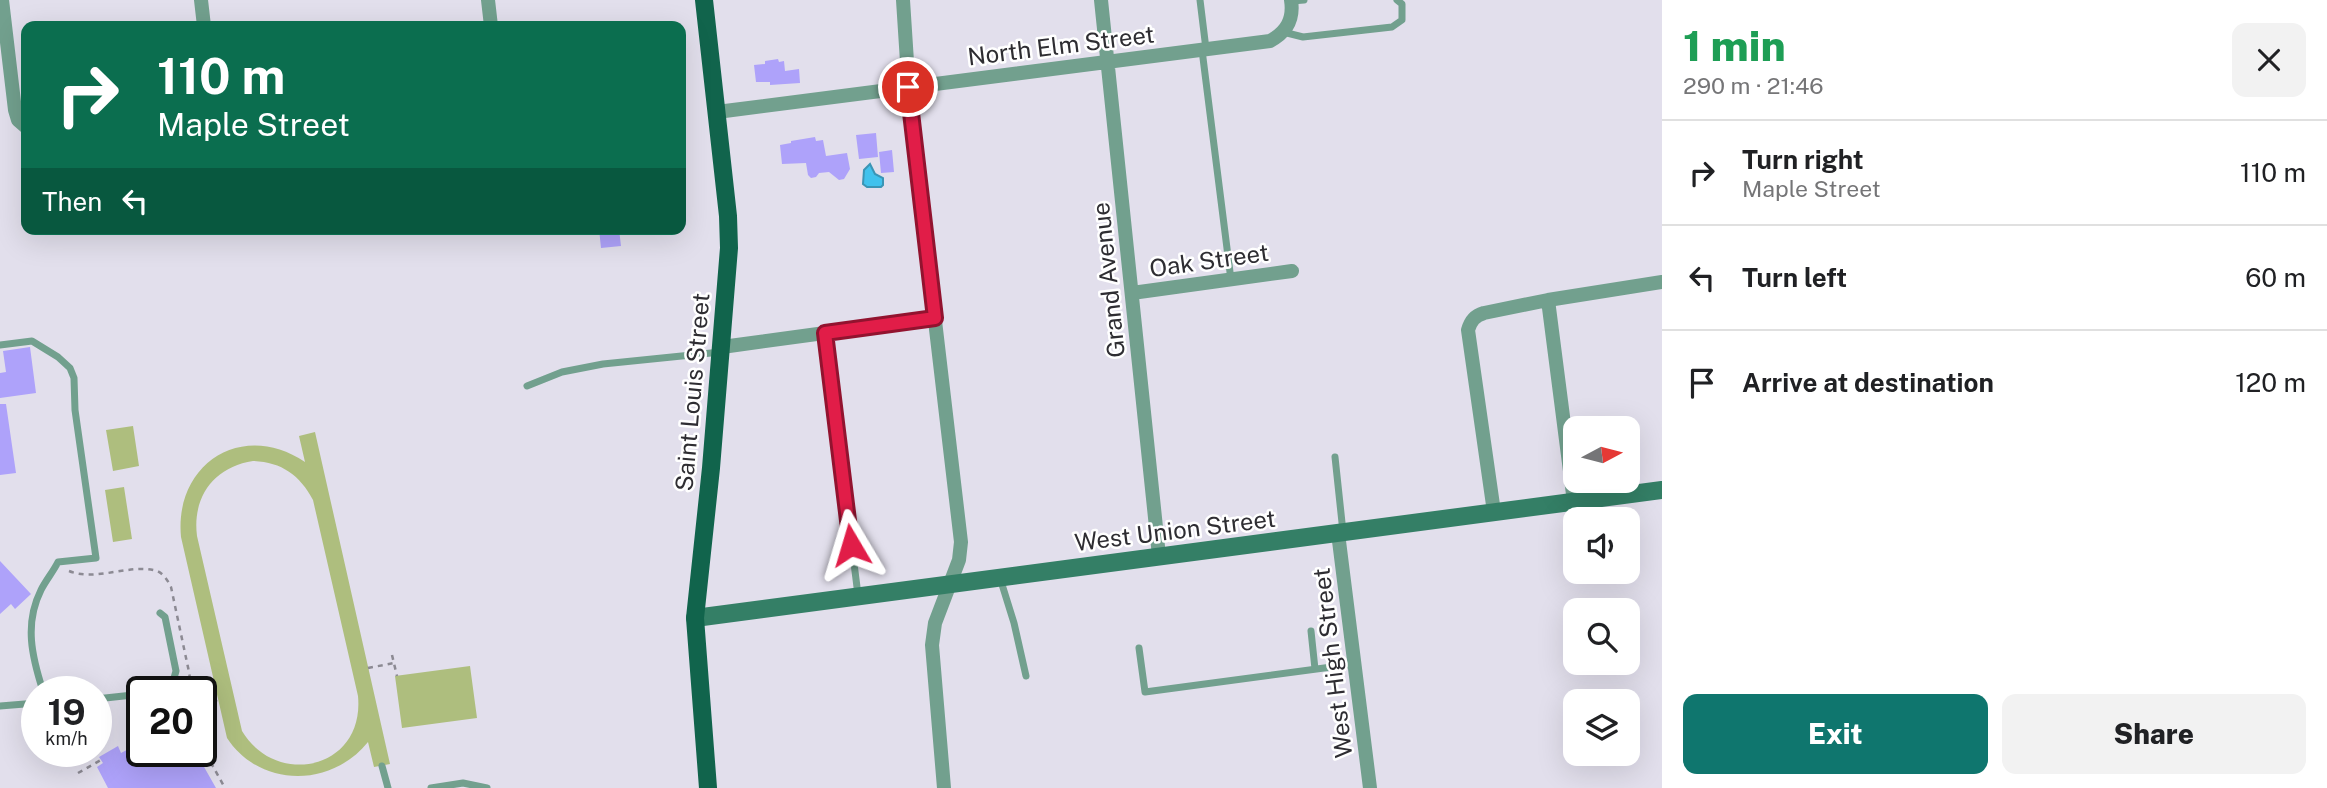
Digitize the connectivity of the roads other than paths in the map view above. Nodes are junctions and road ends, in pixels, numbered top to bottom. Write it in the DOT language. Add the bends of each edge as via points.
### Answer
graph roads {
  1 [pos="2,0"];
  2 [pos="201,0"];
  3 [pos="488,0"];
  4 [pos="704,0"];
  5 [pos="903,0"];
  6 [pos="1101,0"];
  7 [pos="1200,0"];
  8 [pos="1295,0"];
  9 [pos="1397,0"];
  10 [pos="203,21"];
  11 [pos="490,21"];
  12 [pos="1283,33"];
  13 [pos="1204,49"];
  14 [pos="1108,62"];
  15 [pos="908,87"];
  16 [pos="717,112"];
  17 [pos="21,123"];
  18 [pos="1292,271"];
  19 [pos="1231,280"];
  20 [pos="1662,282"];
  21 [pos="1132,293"];
  22 [pos="1548,300"];
  23 [pos="935,318"];
  24 [pos="825,333"];
  25 [pos="0,345"];
  26 [pos="722,350"];
  27 [pos="527,386"];
  28 [pos="1335,457"];
  29 [pos="1662,490"];
  30 [pos="1574,502"];
  31 [pos="1494,512"];
  32 [pos="1341,533"];
  33 [pos="1159,556"];
  34 [pos="1000,577"];
  35 [pos="949,584"];
  36 [pos="859,596"];
  37 [pos="160,613"];
  38 [pos="695,618"];
  39 [pos="1311,631"];
  40 [pos="1139,648"];
  41 [pos="1355,664"];
  42 [pos="1315,669"];
  43 [pos="38,676"];
  44 [pos="176,676"];
  45 [pos="1026,676"];
  46 [pos="21,705"];
  47 [pos="0,706"];
  48 [pos="382,766"];
  49 [pos="388,788"];
  50 [pos="431,788"];
  51 [pos="487,788"];
  52 [pos="708,788"];
  53 [pos="944,788"];
  54 [pos="1370,788"];
  1 -- 17 [label="street" via="15,110"];
  2 -- 10 [label="street"];
  3 -- 11 [label="street"];
  4 -- 16 [label="main road, Saint Louis Street"];
  5 -- 15 [label="street"];
  6 -- 14 [label="street, Grand Avenue"];
  7 -- 13 [label="lane"];
  8 -- 12 [label="street"];
  9 -- 12 [label="lane" via="1402,4 1402,20 1392,27 1303,37"];
  12 -- 13 [label="street, North Elm Street" via="1270,41"];
  13 -- 14 [label="street, North Elm Street"];
  13 -- 19 [label="lane"];
  14 -- 15 [label="street, North Elm Street"];
  14 -- 21 [label="street, Grand Avenue"];
  15 -- 16 [label="street, North Elm Street"];
  15 -- 23 [label="street"];
  16 -- 26 [label="main road, Saint Louis Street" via="729,216"];
  18 -- 19 [label="street, Oak Street"];
  19 -- 21 [label="street, Oak Street"];
  20 -- 22 [label="street"];
  21 -- 33 [label="street, Grand Avenue"];
  22 -- 30 [label="street"];
  22 -- 31 [label="street" via="1476,316 1468,330"];
  23 -- 24 [label="street"];
  23 -- 35 [label="street" via="961,542"];
  24 -- 26 [label="street"];
  24 -- 36 [label="lane"];
  25 -- 43 [label="lane" via="32,341 70,368 96,558 58,562 41,591 30,628"];
  26 -- 27 [label="lane" via="603,364 562,372"];
  26 -- 38 [label="main road, Saint Louis Street"];
  28 -- 32 [label="lane"];
  29 -- 30 [label="street, West Union Street"];
  30 -- 31 [label="street, West Union Street"];
  31 -- 32 [label="street, West Union Street"];
  32 -- 33 [label="street, West Union Street"];
  32 -- 41 [label="street, West High Street"];
  33 -- 34 [label="street, West Union Street"];
  34 -- 35 [label="street, West Union Street"];
  34 -- 45 [label="lane"];
  35 -- 36 [label="street, West Union Street"];
  35 -- 53 [label="street" via="932,645"];
  36 -- 38 [label="street, West Union Street"];
  37 -- 44 [label="lane" via="165,617"];
  38 -- 52 [label="main road, Saint Louis Street"];
  39 -- 42 [label="lane"];
  40 -- 42 [label="lane" via="1145,692"];
  41 -- 42 [label="lane"];
  41 -- 54 [label="street, West High Street"];
  46 -- 47 [label="lane"];
  48 -- 49 [label="lane"];
  50 -- 51 [label="lane" via="463,783"];
}
